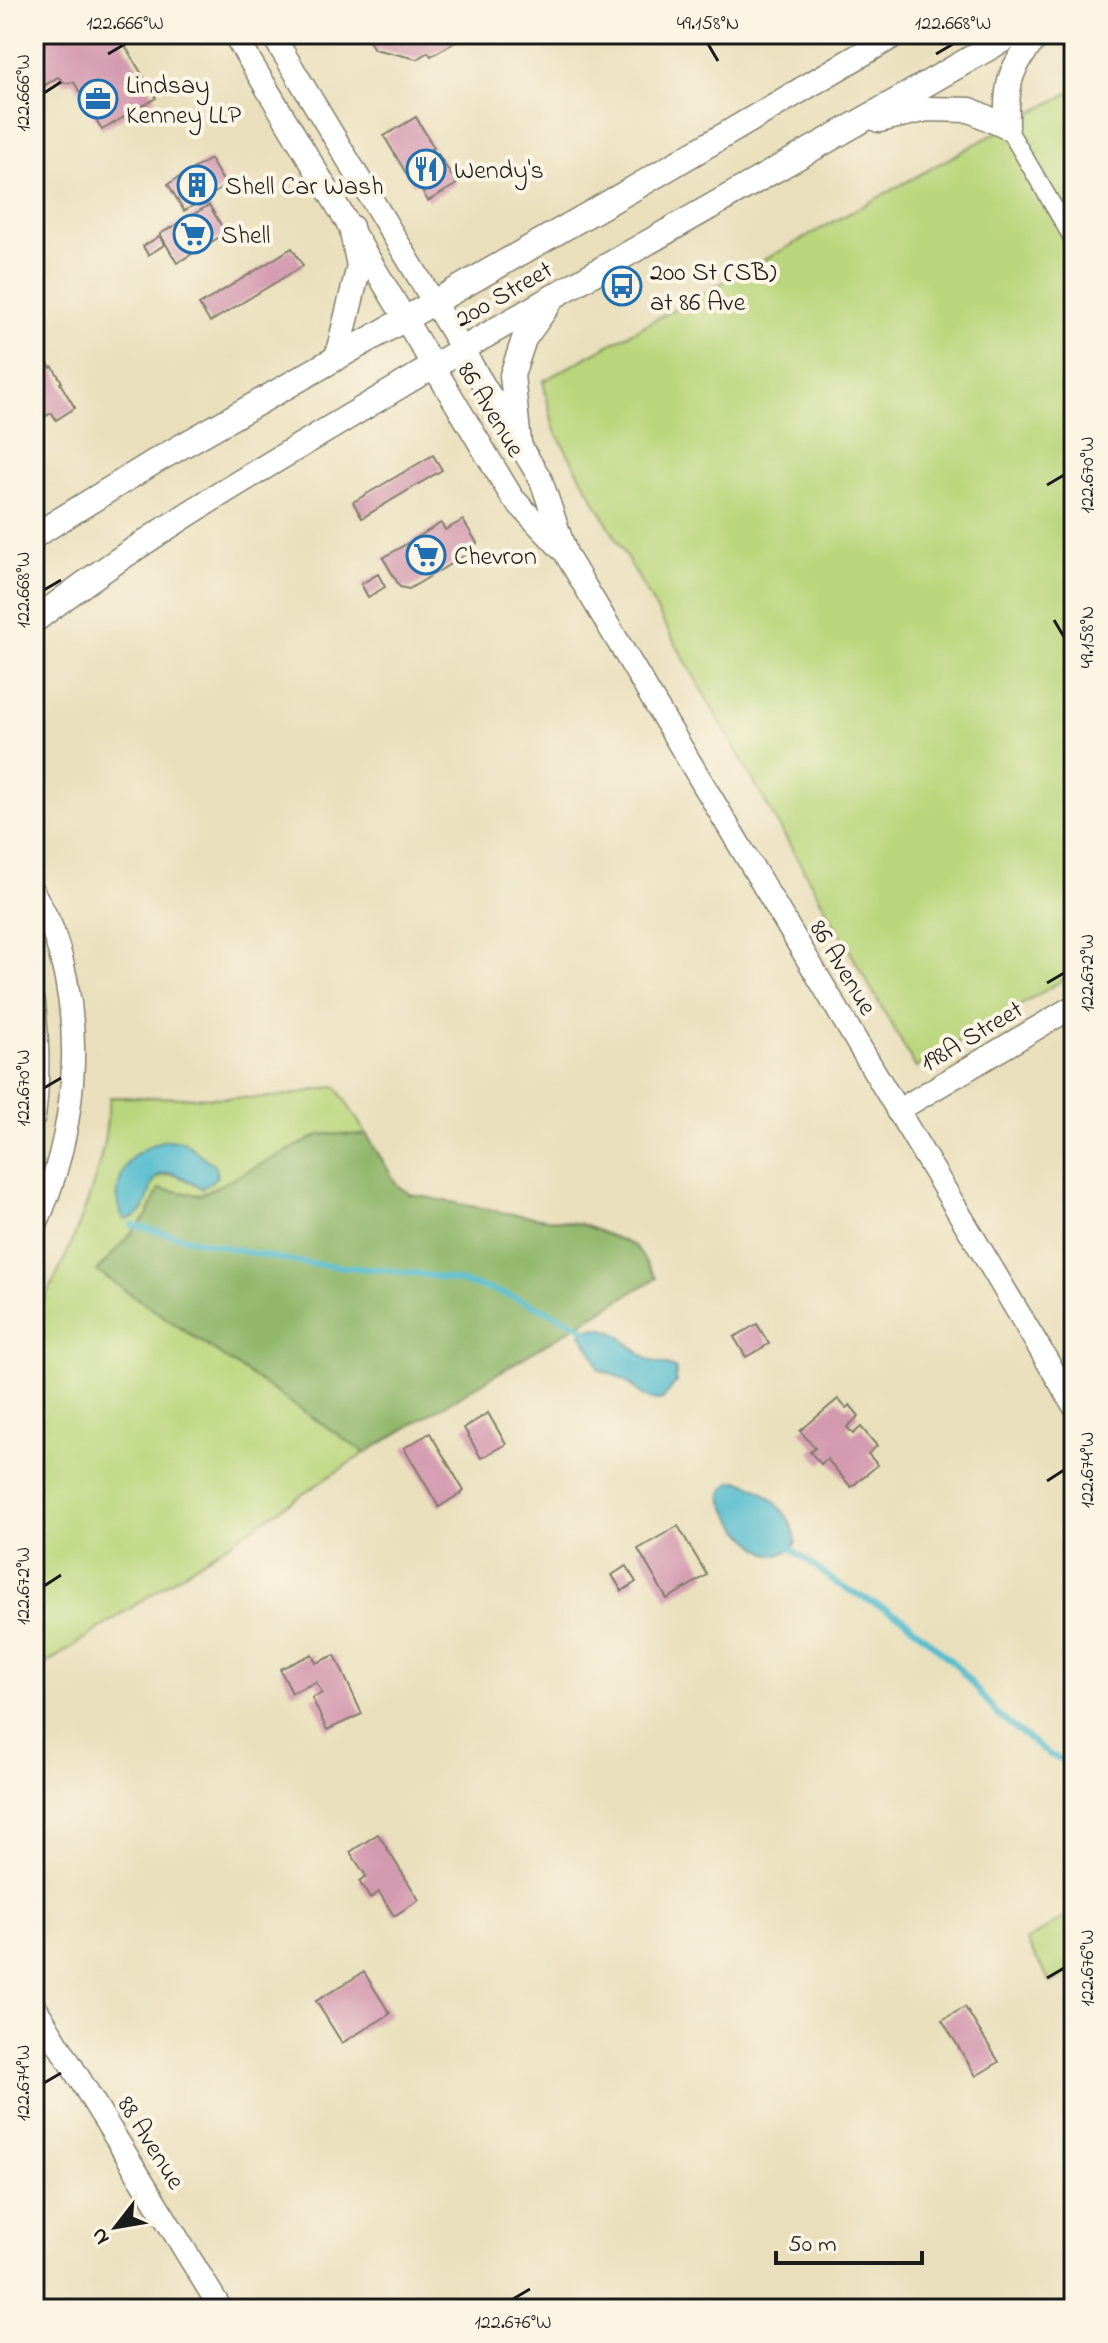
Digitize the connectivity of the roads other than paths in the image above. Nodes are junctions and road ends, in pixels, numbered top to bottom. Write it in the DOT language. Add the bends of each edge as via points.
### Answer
graph roads {
  1 [pos="234,34"];
  2 [pos="272,34"];
  3 [pos="896,34"];
  4 [pos="1013,34"];
  5 [pos="1039,34"];
  6 [pos="853,126"];
  7 [pos="1007,127"];
  8 [pos="351,227"];
  9 [pos="1074,241"];
  10 [pos="556,295"];
  11 [pos="435,302"];
  12 [pos="406,318"];
  13 [pos="463,350"];
  14 [pos="337,357"];
  15 [pos="434,366"];
  16 [pos="519,443"];
  17 [pos="34,536"];
  18 [pos="567,556"];
  19 [pos="34,621"];
  20 [pos="34,893"];
  21 [pos="34,1003"];
  22 [pos="1074,1006"];
  23 [pos="897,1111"];
  24 [pos="34,1117"];
  25 [pos="34,1229"];
  26 [pos="1074,1406"];
  27 [pos="34,2005"];
  28 [pos="221,2309"];
  1 -- 8 [label="street, 86 Avenue"];
  2 -- 11 [label="street, 86 Avenue"];
  3 -- 11 [label="main road, 200 Street"];
  4 -- 6 [label="main road, 200 Street"];
  5 -- 7 [label="main road" via="1019,56 1006,91"];
  6 -- 7 [label="main road" via="927,109 970,110"];
  6 -- 10 [label="main road, 200 Street"];
  7 -- 9 [label="street"];
  8 -- 12 [label="street, 86 Avenue"];
  8 -- 14 [label="main road" via="359,266"];
  10 -- 13 [label="main road, 200 Street"];
  10 -- 16 [label="main road" via="524,339 512,375"];
  11 -- 12 [label="main road, 200 Street"];
  11 -- 13 [label="street, 86 Avenue"];
  12 -- 14 [label="main road, 200 Street"];
  12 -- 15 [label="street, 86 Avenue"];
  13 -- 15 [label="main road, 200 Street"];
  13 -- 16 [label="street, 86 Avenue"];
  14 -- 17 [label="main road, 200 Street"];
  15 -- 18 [label="street, 86 Avenue" via="512,497"];
  15 -- 19 [label="main road, 200 Street" via="221,493"];
  16 -- 18 [label="street, 86 Avenue" via="541,480"];
  18 -- 23 [label="street, 86 Avenue"];
  20 -- 25 [label="street" via="52,929 74,1023 64,1141"];
  21 -- 24 [label="street"];
  22 -- 23 [label="street, 198A Street"];
  23 -- 26 [label="street, 86 Avenue"];
  27 -- 28 [label="street, 88 Avenue"];
}
